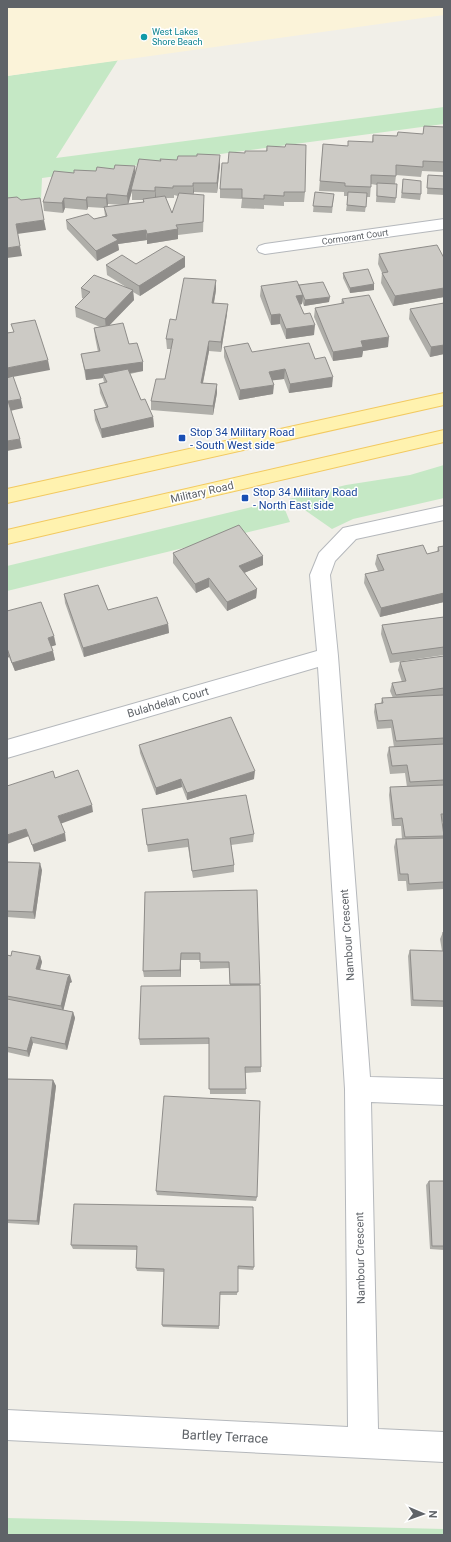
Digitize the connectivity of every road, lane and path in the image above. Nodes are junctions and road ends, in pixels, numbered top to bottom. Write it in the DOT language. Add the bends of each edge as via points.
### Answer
graph roads {
  1 [pos="444,224"];
  2 [pos="265,249"];
  3 [pos="444,399"];
  4 [pos="444,436"];
  5 [pos="7,496"];
  6 [pos="444,513"];
  7 [pos="7,537"];
  8 [pos="328,656"];
  9 [pos="7,749"];
  10 [pos="358,1089"];
  11 [pos="444,1092"];
  12 [pos="7,1425"];
  13 [pos="363,1444"];
  14 [pos="444,1448"];
  1 -- 2 [label="street, Cormorant Court"];
  3 -- 5 [label="main road"];
  4 -- 7 [label="main road, Military Road"];
  6 -- 8 [label="street, Nambour Crescent" via="350,533 326,558 320,575"];
  8 -- 9 [label="street, Bulahdelah Court"];
  8 -- 10 [label="street, Nambour Crescent"];
  10 -- 11 [label="street"];
  10 -- 13 [label="street, Nambour Crescent"];
  12 -- 13 [label="street, Bartley Terrace"];
  13 -- 14 [label="street, Bartley Terrace"];
}
